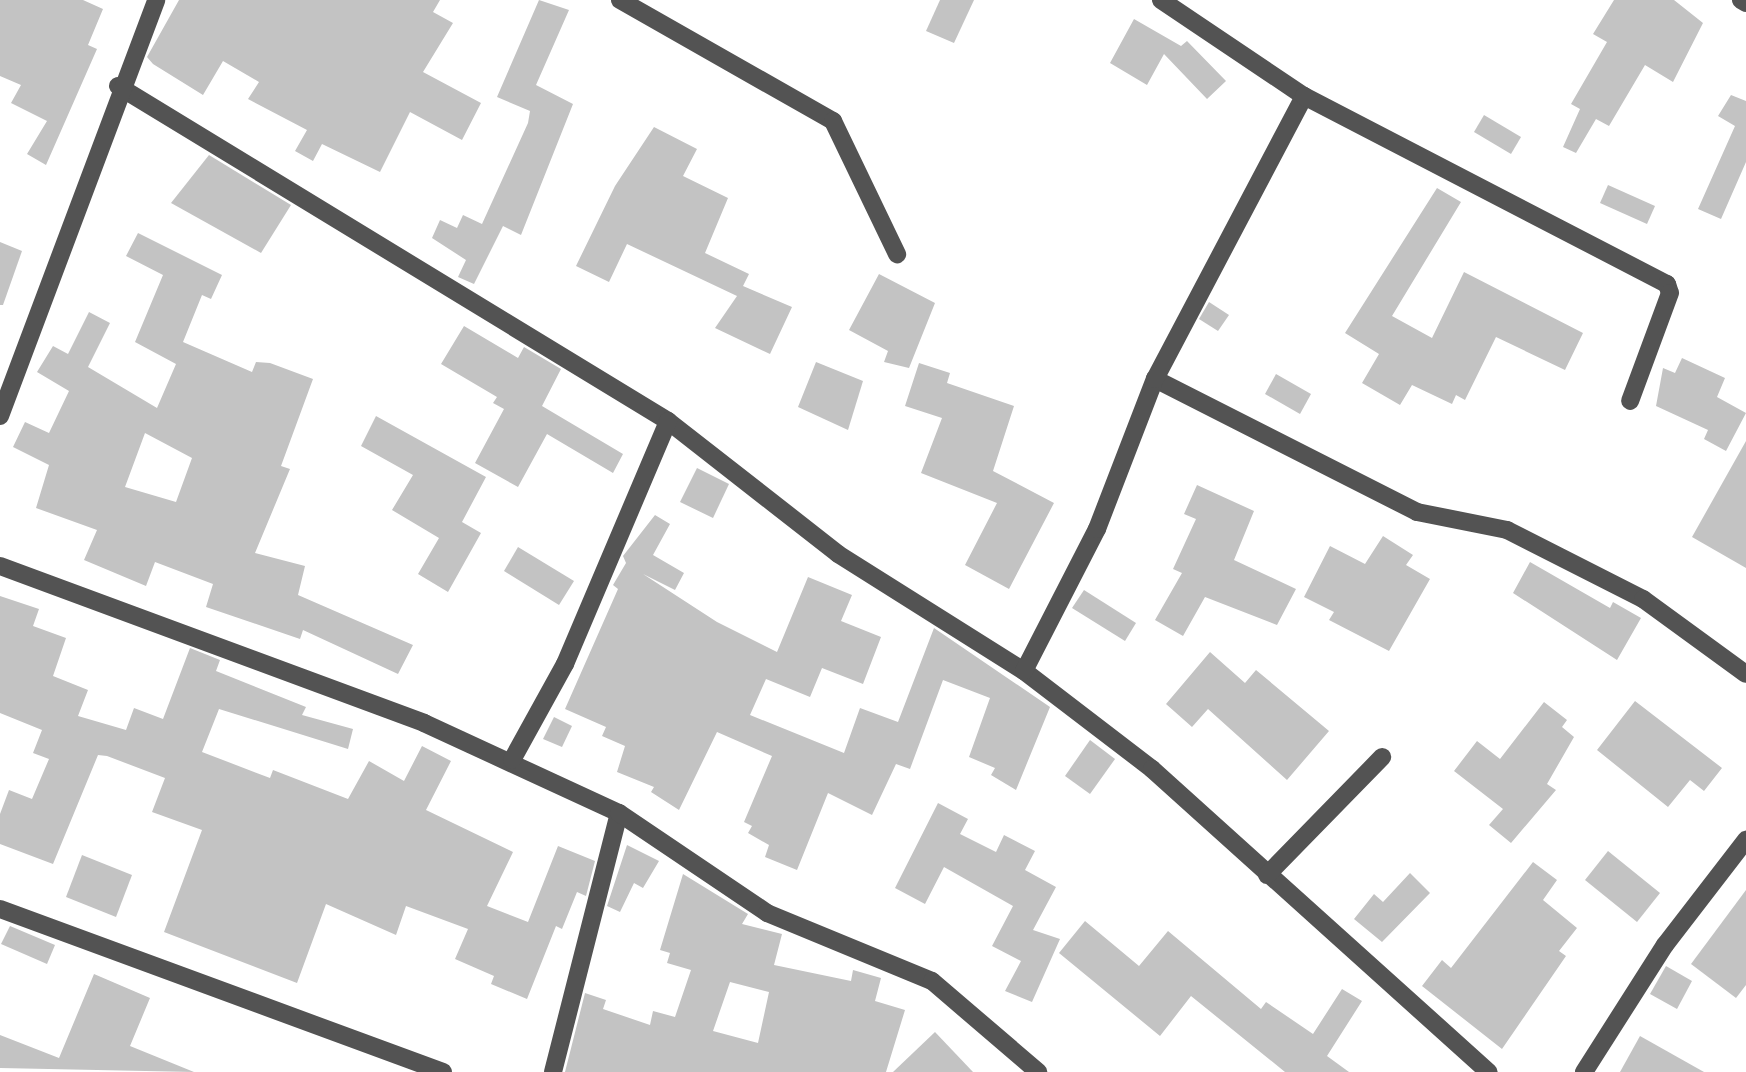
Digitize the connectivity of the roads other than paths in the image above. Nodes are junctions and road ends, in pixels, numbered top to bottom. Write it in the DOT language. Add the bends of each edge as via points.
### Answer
graph roads {
  1 [pos="156,0"];
  2 [pos="620,0"];
  3 [pos="1161,0"];
  4 [pos="1741,0"];
  5 [pos="1746,3"];
  6 [pos="118,86"];
  7 [pos="1304,96"];
  8 [pos="897,254"];
  9 [pos="1155,379"];
  10 [pos="1630,401"];
  11 [pos="0,416"];
  12 [pos="668,421"];
  13 [pos="0,565"];
  14 [pos="1024,671"];
  15 [pos="1746,674"];
  16 [pos="1382,757"];
  17 [pos="512,760"];
  18 [pos="619,813"];
  19 [pos="1746,840"];
  20 [pos="1267,874"];
  21 [pos="0,909"];
  22 [pos="443,1072"];
  23 [pos="552,1072"];
  24 [pos="1038,1072"];
  25 [pos="1489,1072"];
  26 [pos="1584,1072"];
  1 -- 6 [label="street"];
  2 -- 8 [label="street" via="833,121"];
  3 -- 7 [label="street"];
  4 -- 5 [label="street"];
  6 -- 11 [label="street"];
  6 -- 12 [label="street"];
  7 -- 9 [label="street"];
  7 -- 10 [label="street" via="1667,285 1670,293"];
  9 -- 14 [label="street" via="1097,528"];
  9 -- 15 [label="street" via="1417,512 1507,530 1643,599"];
  12 -- 14 [label="street" via="838,554"];
  12 -- 17 [label="street" via="565,664"];
  13 -- 17 [label="street"];
  14 -- 20 [label="street" via="1152,769"];
  16 -- 20 [label="street"];
  17 -- 18 [label="street"];
  18 -- 23 [label="street"];
  18 -- 24 [label="street" via="767,914 932,981"];
  19 -- 26 [label="street" via="1665,945"];
  20 -- 25 [label="street"];
  21 -- 22 [label="street"];
}
